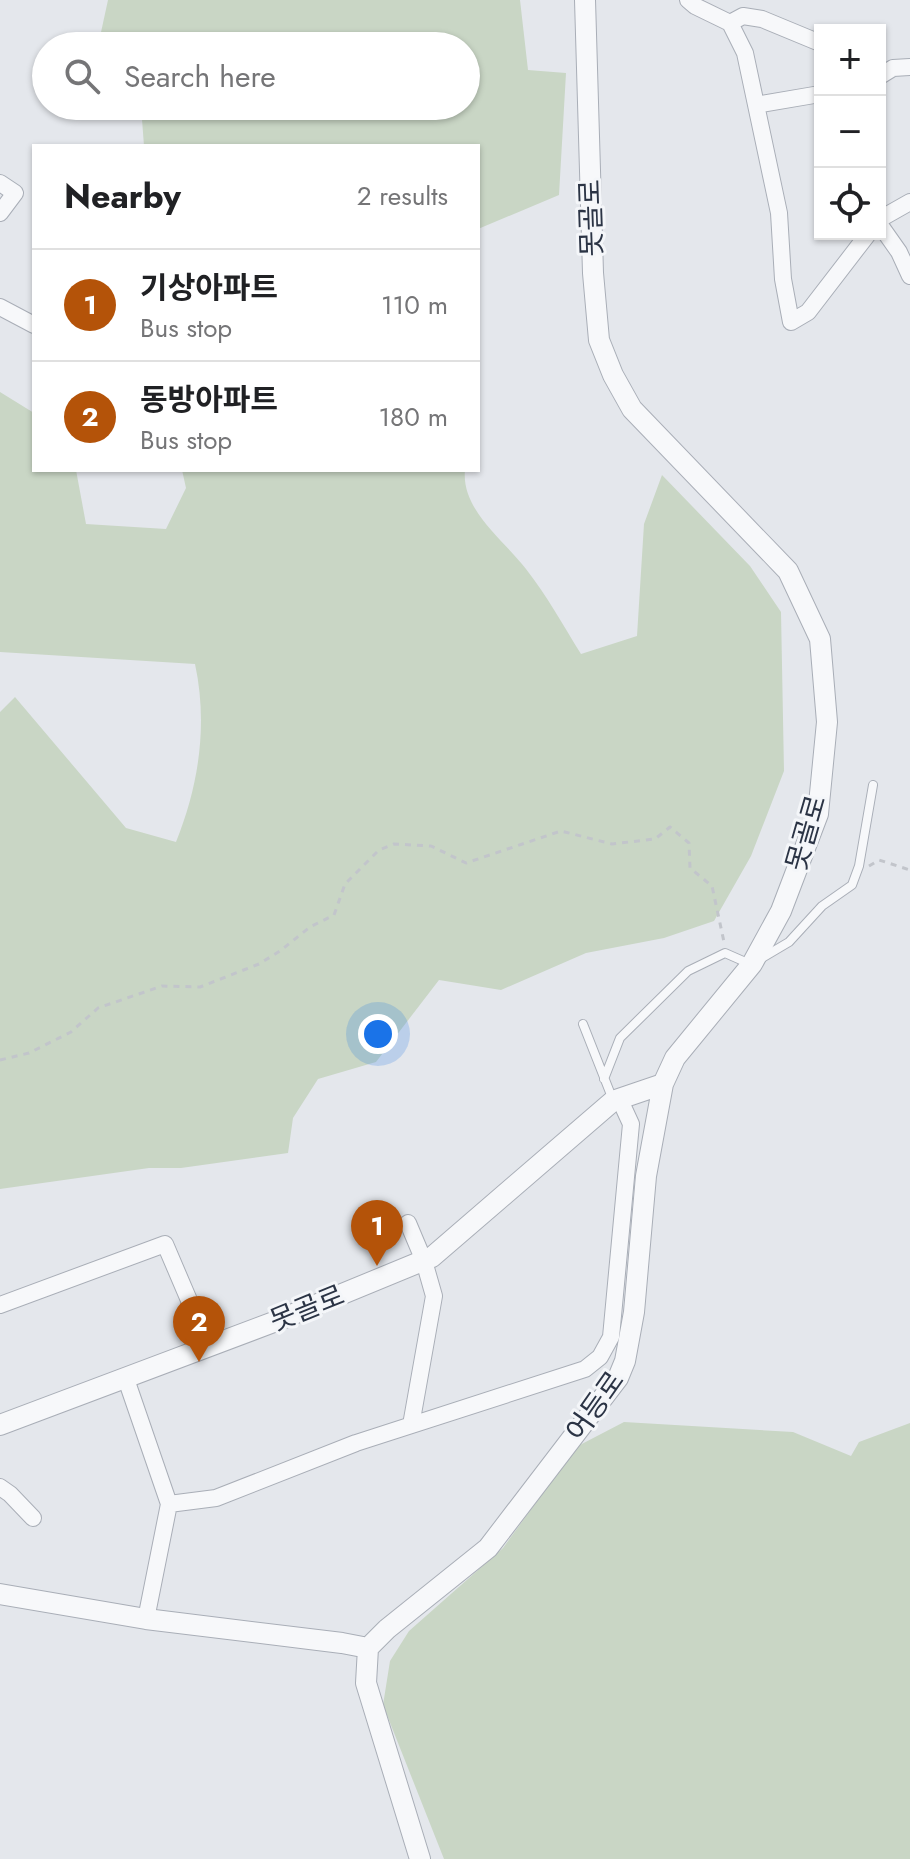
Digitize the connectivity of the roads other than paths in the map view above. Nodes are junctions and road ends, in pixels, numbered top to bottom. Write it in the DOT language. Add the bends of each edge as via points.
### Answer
graph roads {
  1 [pos="585,0"];
  2 [pos="688,0"];
  3 [pos="730,23"];
  4 [pos="814,41"];
  5 [pos="910,67"];
  6 [pos="886,72"];
  7 [pos="814,95"];
  8 [pos="756,105"];
  9 [pos="0,183"];
  10 [pos="910,202"];
  11 [pos="0,213"];
  12 [pos="886,218"];
  13 [pos="886,229"];
  14 [pos="863,240"];
  15 [pos="905,250"];
  16 [pos="910,276"];
  17 [pos="0,307"];
  18 [pos="32,324"];
  19 [pos="873,785"];
  20 [pos="752,964"];
  21 [pos="583,1024"];
  22 [pos="604,1079"];
  23 [pos="663,1084"];
  24 [pos="616,1100"];
  25 [pos="408,1223"];
  26 [pos="424,1261"];
  27 [pos="0,1305"];
  28 [pos="209,1347"];
  29 [pos="126,1379"];
  30 [pos="0,1425"];
  31 [pos="411,1425"];
  32 [pos="0,1487"];
  33 [pos="169,1504"];
  34 [pos="33,1518"];
  35 [pos="0,1594"];
  36 [pos="146,1619"];
  37 [pos="368,1648"];
  38 [pos="420,1859"];
  1 -- 20 [label="street, 못골로" via="599,340 632,409 788,571 820,639 827,722 818,814 781,911"];
  2 -- 3 [label="street"];
  3 -- 4 [label="street" via="743,16 762,19"];
  3 -- 8 [label="street" via="745,53"];
  5 -- 6 [label="street"];
  7 -- 8 [label="street"];
  8 -- 14 [label="street" via="779,213 791,322 808,312"];
  9 -- 11 [label="street" via="15,193"];
  10 -- 12 [label="street"];
  13 -- 15 [label="street"];
  15 -- 16 [label="street"];
  17 -- 18 [label="street"];
  19 -- 20 [label="lane" via="852,885 822,906 789,942"];
  20 -- 22 [label="lane" via="725,953 688,971 620,1038"];
  20 -- 23 [label="street, 못골로" via="675,1058"];
  21 -- 22 [label="lane"];
  22 -- 24 [label="lane"];
  23 -- 24 [label="street, 못골로"];
  23 -- 37 [label="street, 어등로" via="646,1176 634,1312 618,1378 488,1548"];
  24 -- 26 [label="street, 못골로"];
  24 -- 31 [label="street" via="631,1124 611,1337 600,1357 585,1369"];
  25 -- 26 [label="street"];
  26 -- 28 [label="street, 못골로"];
  26 -- 31 [label="street" via="434,1296"];
  27 -- 28 [label="street" via="165,1244"];
  28 -- 29 [label="street, 못골로"];
  29 -- 30 [label="street, 못골로"];
  29 -- 33 [label="street"];
  31 -- 33 [label="street" via="216,1498"];
  32 -- 34 [label="street"];
  33 -- 36 [label="street"];
  35 -- 36 [label="street"];
  36 -- 37 [label="street"];
  37 -- 38 [label="street" via="366,1683"];
}
